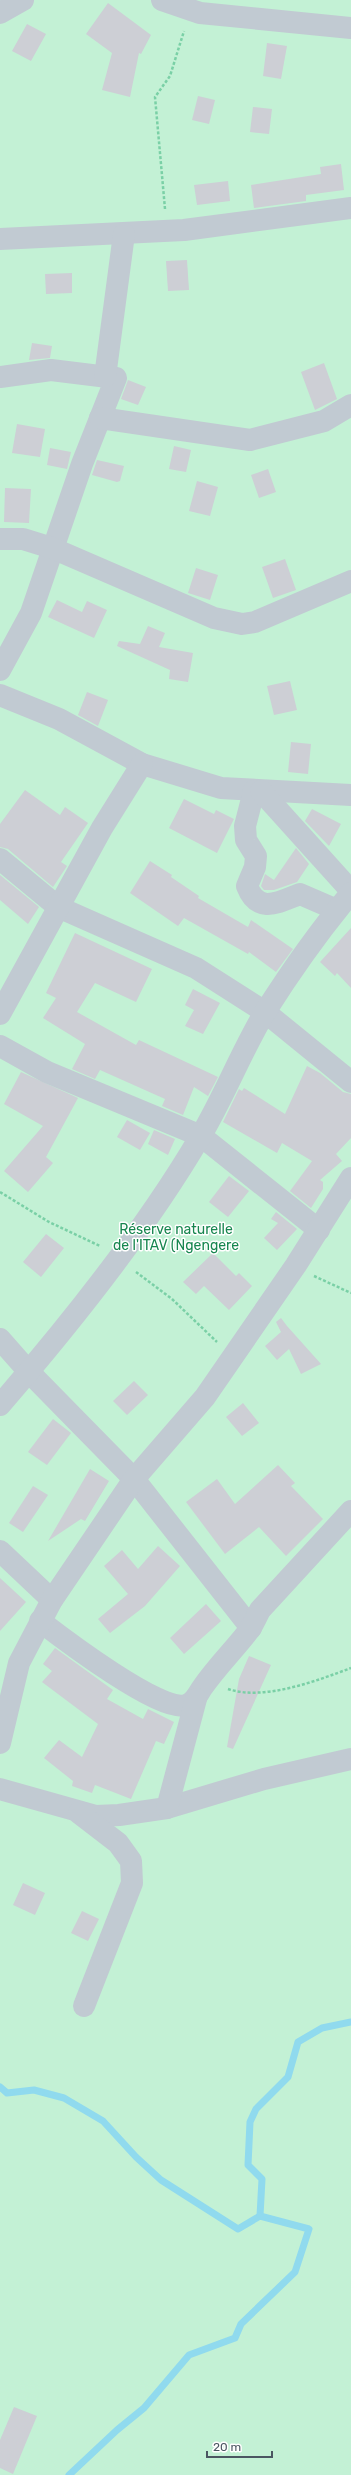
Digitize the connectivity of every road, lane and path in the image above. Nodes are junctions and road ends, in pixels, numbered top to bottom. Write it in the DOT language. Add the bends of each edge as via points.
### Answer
graph roads {
  1 [pos="23,0"];
  2 [pos="162,0"];
  3 [pos="190,10"];
  4 [pos="0,12"];
  5 [pos="351,28"];
  6 [pos="351,208"];
  7 [pos="165,231"];
  8 [pos="124,234"];
  9 [pos="0,239"];
  10 [pos="0,377"];
  11 [pos="105,377"];
  12 [pos="351,405"];
  13 [pos="100,418"];
  14 [pos="0,539"];
  15 [pos="52,548"];
  16 [pos="351,581"];
  17 [pos="0,670"];
  18 [pos="0,695"];
  19 [pos="142,764"];
  20 [pos="258,791"];
  21 [pos="351,795"];
  22 [pos="0,859"];
  23 [pos="351,892"];
  24 [pos="58,907"];
  25 [pos="337,910"];
  26 [pos="265,1012"];
  27 [pos="0,1014"];
  28 [pos="0,1046"];
  29 [pos="351,1082"];
  30 [pos="201,1136"];
  31 [pos="351,1178"];
  32 [pos="319,1230"];
  33 [pos="296,1265"];
  34 [pos="351,1293"];
  35 [pos="0,1339"];
  36 [pos="29,1372"];
  37 [pos="0,1405"];
  38 [pos="134,1479"];
  39 [pos="351,1511"];
  40 [pos="0,1551"];
  41 [pos="52,1600"];
  42 [pos="40,1621"];
  43 [pos="251,1628"];
  44 [pos="351,1668"];
  45 [pos="201,1690"];
  46 [pos="0,1743"];
  47 [pos="351,1759"];
  48 [pos="0,1789"];
  49 [pos="167,1808"];
  50 [pos="77,1811"];
  51 [pos="84,2006"];
  1 -- 4 [label="street"];
  2 -- 3 [label="street"];
  3 -- 5 [label="street"];
  3 -- 7 [label="path" via="170,76 155,97 165,192"];
  6 -- 7 [label="street"];
  7 -- 8 [label="street"];
  8 -- 9 [label="street"];
  8 -- 11 [label="street"];
  10 -- 11 [label="street" via="50,370"];
  11 -- 13 [label="street" via="116,378"];
  12 -- 13 [label="street" via="324,421 250,440"];
  13 -- 15 [label="street"];
  14 -- 15 [label="street" via="23,539"];
  15 -- 16 [label="street" via="192,609 227,622 242,624 255,622"];
  15 -- 17 [label="street" via="31,613"];
  18 -- 19 [label="street" via="59,719"];
  19 -- 20 [label="street" via="221,788"];
  19 -- 24 [label="street" via="102,828"];
  20 -- 21 [label="street"];
  20 -- 23 [label="street"];
  20 -- 25 [label="street" via="245,826 246,840 256,856 255,867 247,886 253,898 258,902 278,904 300,894"];
  22 -- 24 [label="street"];
  23 -- 25 [label="street"];
  24 -- 26 [label="street" via="196,968"];
  24 -- 27 [label="street"];
  25 -- 26 [label="street"];
  26 -- 29 [label="street"];
  26 -- 30 [label="street"];
  28 -- 30 [label="street" via="47,1072"];
  30 -- 32 [label="street"];
  30 -- 36 [label="street" via="111,1267"];
  31 -- 32 [label="street"];
  32 -- 33 [label="street"];
  33 -- 34 [label="path" via="319,1279"];
  33 -- 38 [label="street" via="205,1397"];
  35 -- 36 [label="street"];
  36 -- 37 [label="street"];
  36 -- 38 [label="street"];
  38 -- 41 [label="street"];
  38 -- 43 [label="street"];
  39 -- 43 [label="street" via="260,1610"];
  40 -- 41 [label="street"];
  41 -- 42 [label="street"];
  42 -- 45 [label="street" via="106,1669 164,1702 176,1706 186,1705"];
  42 -- 46 [label="street" via="19,1663"];
  43 -- 45 [label="street"];
  44 -- 45 [label="path" via="274,1691 239,1693"];
  45 -- 49 [label="street"];
  47 -- 49 [label="street" via="264,1779"];
  48 -- 50 [label="street"];
  49 -- 50 [label="street" via="104,1816"];
  50 -- 51 [label="street" via="118,1843 131,1861 132,1883"];
}
